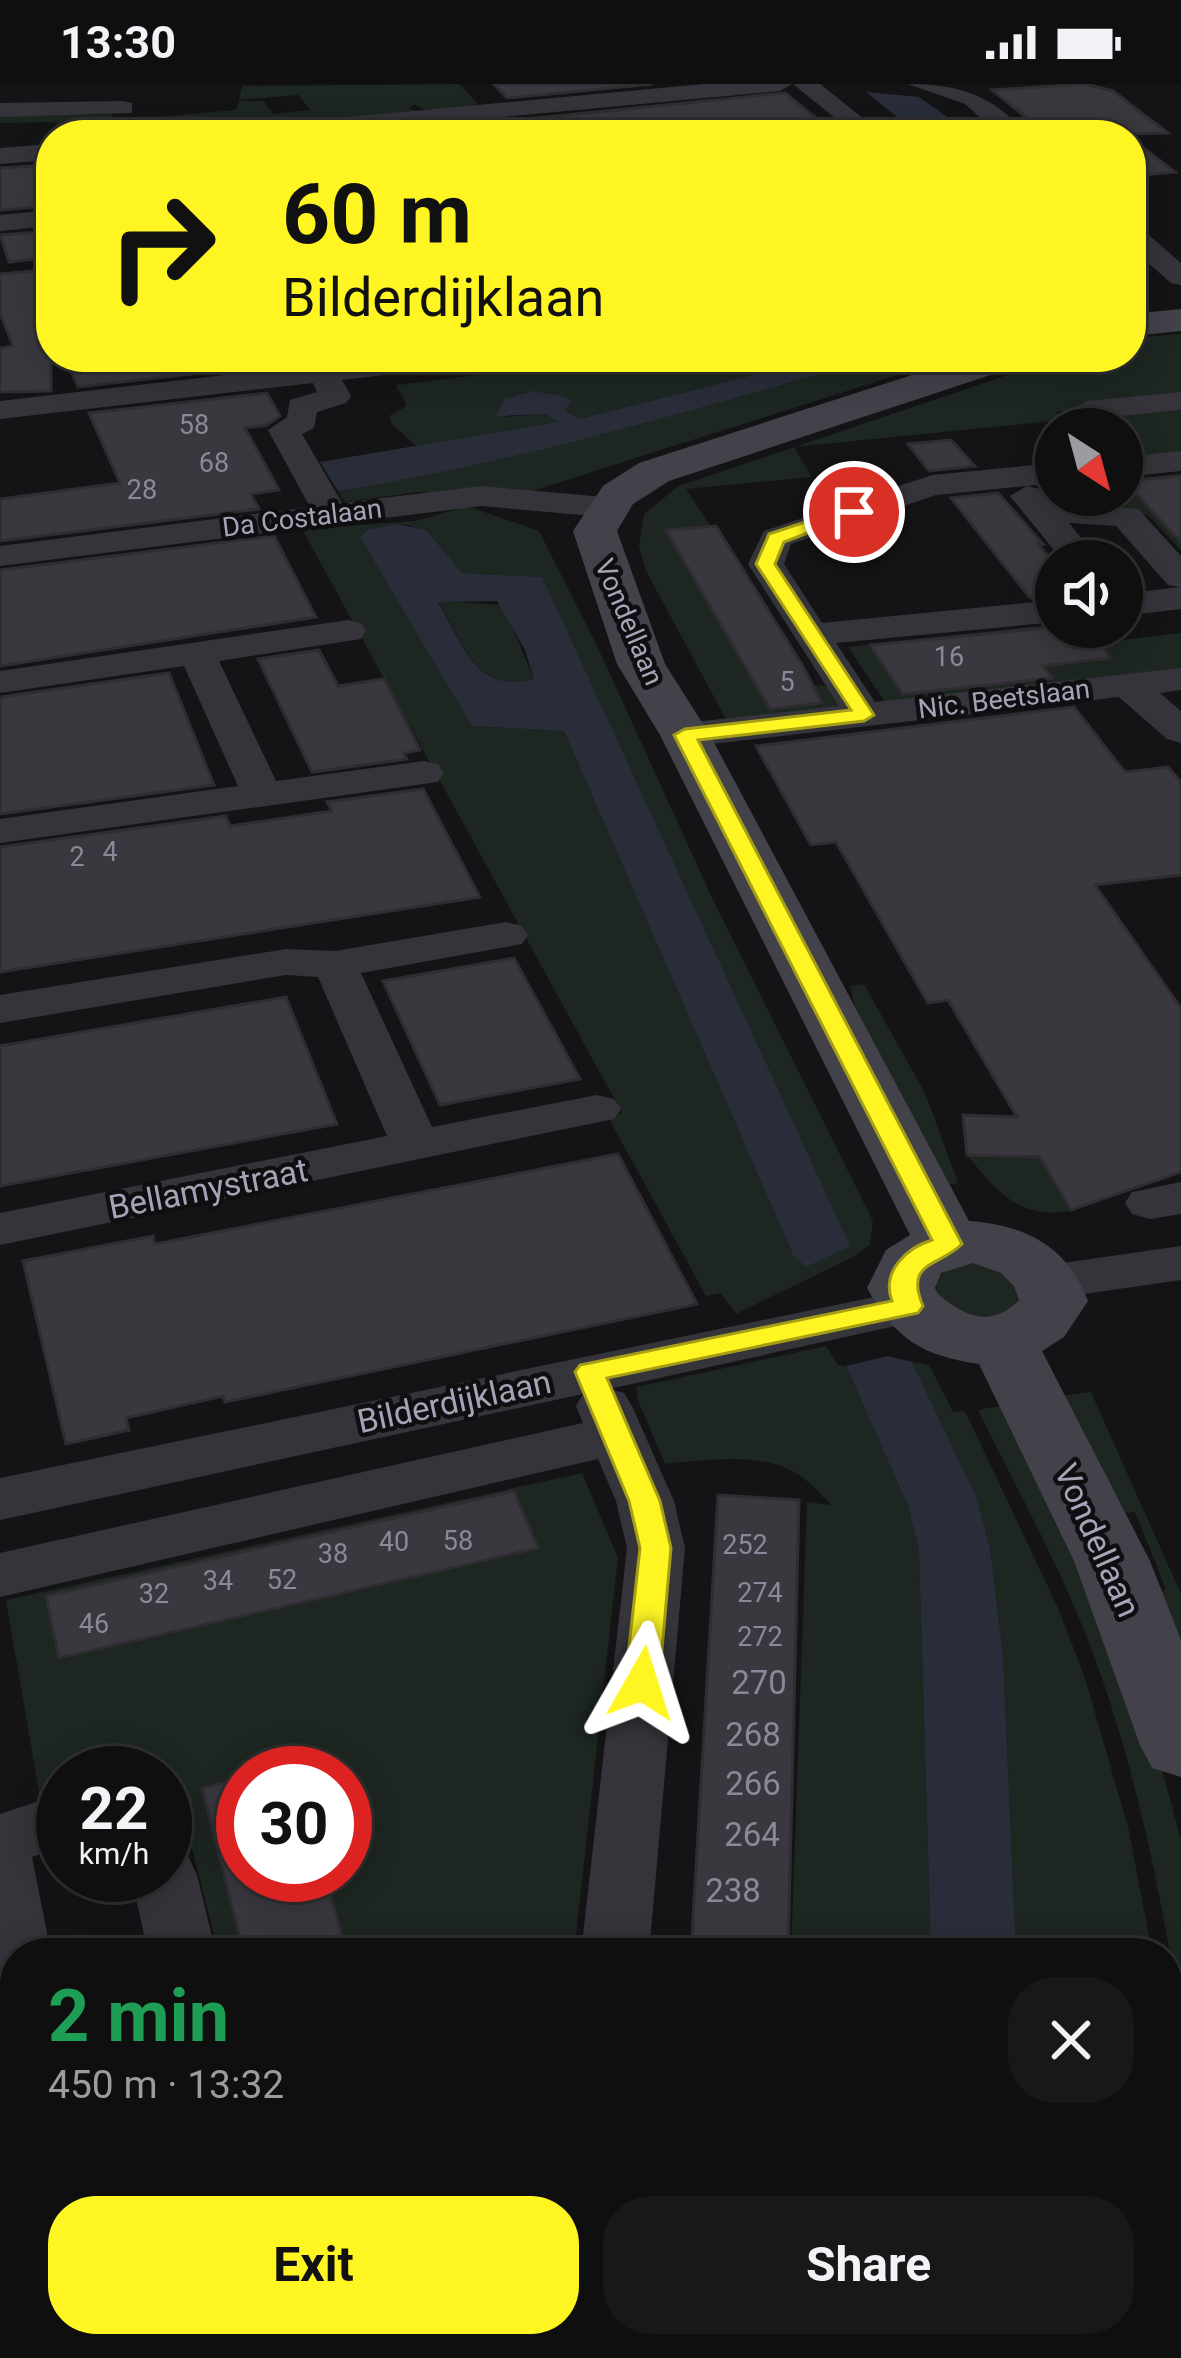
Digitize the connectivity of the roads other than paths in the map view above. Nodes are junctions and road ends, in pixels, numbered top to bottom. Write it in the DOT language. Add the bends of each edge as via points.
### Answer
graph roads {
  1 [pos="136,84"];
  2 [pos="478,84"];
  3 [pos="780,84"];
  4 [pos="805,84"];
  5 [pos="920,84"];
  6 [pos="123,108"];
  7 [pos="0,110"];
  8 [pos="505,110"];
  9 [pos="461,114"];
  10 [pos="131,120"];
  11 [pos="395,120"];
  12 [pos="466,120"];
  13 [pos="852,120"];
  14 [pos="998,120"];
  15 [pos="36,153"];
  16 [pos="0,157"];
  17 [pos="36,219"];
  18 [pos="0,223"];
  19 [pos="1146,247"];
  20 [pos="1179,275"];
  21 [pos="1146,278"];
  22 [pos="1181,320"];
  23 [pos="1146,324"];
  24 [pos="208,372"];
  25 [pos="332,372"];
  26 [pos="961,372"];
  27 [pos="324,373"];
  28 [pos="215,385"];
  29 [pos="1181,401"];
  30 [pos="1108,408"];
  31 [pos="0,410"];
  32 [pos="1143,461"];
  33 [pos="1181,461"];
  34 [pos="1035,475"];
  35 [pos="1012,477"];
  36 [pos="1035,506"];
  37 [pos="604,507"];
  38 [pos="331,514"];
  39 [pos="1043,516"];
  40 [pos="1109,516"];
  41 [pos="1064,540"];
  42 [pos="0,556"];
  43 [pos="1181,577"];
  44 [pos="1181,598"];
  45 [pos="1143,603"];
  46 [pos="1035,613"];
  47 [pos="348,632"];
  48 [pos="809,635"];
  49 [pos="196,652"];
  50 [pos="1181,679"];
  51 [pos="0,682"];
  52 [pos="1128,685"];
  53 [pos="864,715"];
  54 [pos="1181,731"];
  55 [pos="685,735"];
  56 [pos="424,773"];
  57 [pos="262,796"];
  58 [pos="0,832"];
  59 [pos="506,935"];
  60 [pos="335,964"];
  61 [pos="0,1009"];
  62 [pos="597,1109"];
  63 [pos="416,1146"];
  64 [pos="0,1229"];
  65 [pos="948,1244"];
  66 [pos="1181,1263"];
  67 [pos="1048,1282"];
  68 [pos="908,1306"];
  69 [pos="1002,1340"];
  70 [pos="590,1372"];
  71 [pos="616,1435"];
  72 [pos="0,1499"];
  73 [pos="0,1575"];
  74 [pos="1181,1745"];
  75 [pos="36,1828"];
  76 [pos="0,1841"];
  77 [pos="0,1859"];
  78 [pos="170,1902"];
  79 [pos="14,1938"];
  80 [pos="179,1938"];
  81 [pos="617,1938"];
  1 -- 6 [label="street"];
  2 -- 8 [label="street"];
  3 -- 8 [label="street"];
  4 -- 13 [label="street"];
  5 -- 14 [label="street" via="973,99"];
  6 -- 7 [label="street"];
  6 -- 10 [label="street"];
  8 -- 9 [label="street"];
  9 -- 11 [label="street"];
  9 -- 12 [label="street"];
  15 -- 16 [label="street"];
  17 -- 18 [label="street"];
  19 -- 20 [label="street"];
  20 -- 21 [label="street"];
  22 -- 23 [label="street"];
  24 -- 28 [label="street"];
  25 -- 27 [label="street"];
  26 -- 37 [label="street, Vondellaan" via="654,472"];
  27 -- 28 [label="street"];
  27 -- 38 [label="street" via="334,396 301,407 303,421 284,430"];
  28 -- 31 [label="street"];
  29 -- 30 [label="street"];
  32 -- 33 [label="street"];
  34 -- 35 [label="street"];
  35 -- 36 [label="street"];
  35 -- 48 [label="street" via="932,485 776,538 766,564"];
  37 -- 38 [label="street, Da Costalaan" via="482,496"];
  37 -- 55 [label="street, Vondellaan" via="595,531 609,584 641,664"];
  38 -- 42 [label="street, Da Costalaan"];
  39 -- 41 [label="street"];
  40 -- 43 [label="street" via="1126,517"];
  44 -- 45 [label="street"];
  46 -- 48 [label="street"];
  47 -- 49 [label="street"];
  48 -- 53 [label="street"];
  49 -- 51 [label="street"];
  49 -- 57 [label="street"];
  50 -- 52 [label="street, Nic. Beetslaan"];
  52 -- 53 [label="street, Nic. Beetslaan"];
  52 -- 54 [label="street"];
  53 -- 55 [label="street, Nic. Beetslaan"];
  55 -- 65 [label="street, Vondellaan"];
  56 -- 57 [label="street"];
  57 -- 58 [label="street"];
  59 -- 60 [label="street"];
  60 -- 61 [label="street" via="286,962"];
  60 -- 63 [label="street"];
  62 -- 63 [label="street, Bellamystraat"];
  63 -- 64 [label="street, Bellamystraat"];
  65 -- 67 [label="street" via="1021,1254"];
  65 -- 68 [label="street" via="904,1274"];
  66 -- 67 [label="street"];
  67 -- 69 [label="street" via="1054,1301 1046,1319"];
  68 -- 69 [label="street" via="944,1334"];
  68 -- 70 [label="street, Bilderdijklaan"];
  69 -- 74 [label="street, Vondellaan" via="1112,1561"];
  70 -- 71 [label="street"];
  70 -- 72 [label="street, Bilderdijklaan"];
  71 -- 73 [label="street, Bilderdijklaan"];
  71 -- 81 [label="street" via="656,1548"];
  75 -- 76 [label="street"];
  77 -- 79 [label="street"];
  78 -- 80 [label="street"];
}
